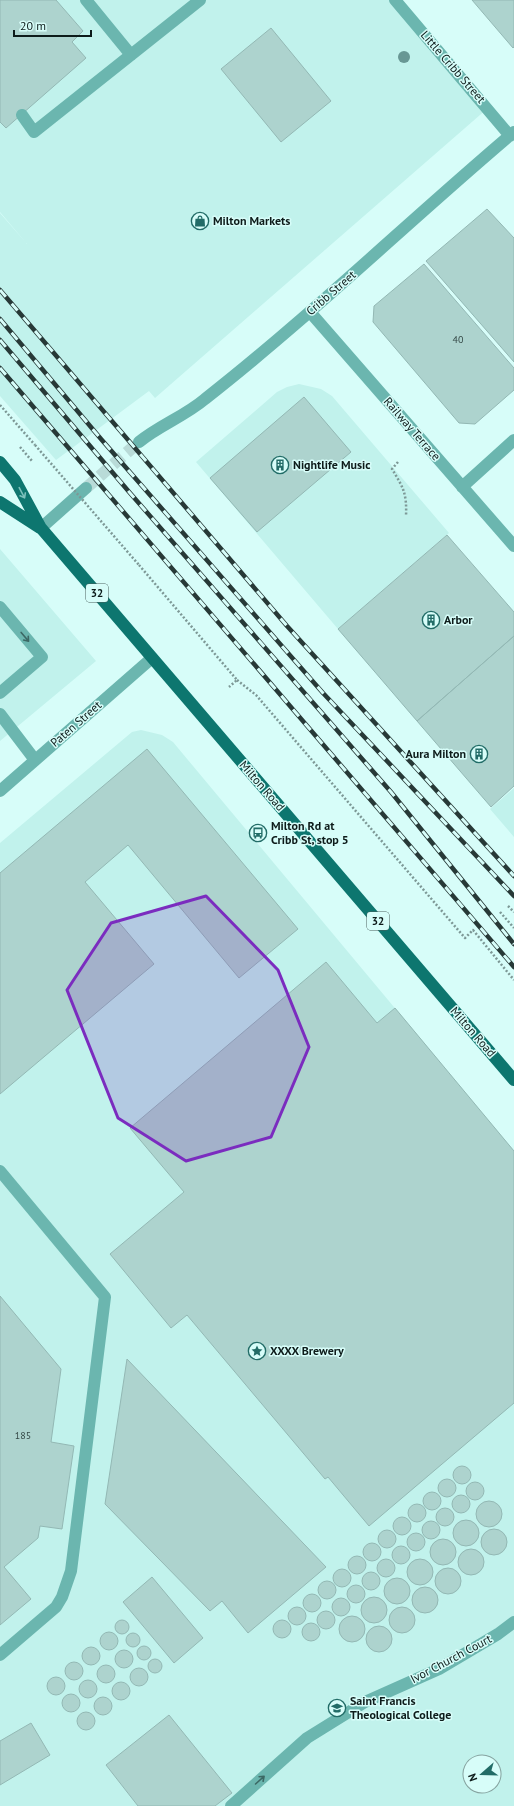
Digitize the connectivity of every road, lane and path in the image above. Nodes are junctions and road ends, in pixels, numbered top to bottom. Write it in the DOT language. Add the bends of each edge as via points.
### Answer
graph roads {
  1 [pos="86,0"];
  2 [pos="200,0"];
  3 [pos="396,0"];
  4 [pos="131,55"];
  5 [pos="22,114"];
  6 [pos="512,134"];
  7 [pos="310,312"];
  8 [pos="0,405"];
  9 [pos="514,440"];
  10 [pos="139,442"];
  11 [pos="20,447"];
  12 [pos="32,461"];
  13 [pos="0,462"];
  14 [pos="398,462"];
  15 [pos="462,487"];
  16 [pos="86,488"];
  17 [pos="0,502"];
  18 [pos="406,516"];
  19 [pos="41,528"];
  20 [pos="514,546"];
  21 [pos="0,606"];
  22 [pos="152,658"];
  23 [pos="237,680"];
  24 [pos="229,687"];
  25 [pos="0,693"];
  26 [pos="0,714"];
  27 [pos="35,760"];
  28 [pos="0,791"];
  29 [pos="508,906"];
  30 [pos="500,912"];
  31 [pos="514,912"];
  32 [pos="514,928"];
  33 [pos="514,980"];
  34 [pos="514,1080"];
  35 [pos="0,1172"];
  36 [pos="514,1622"];
  37 [pos="0,1655"];
  38 [pos="232,1806"];
  1 -- 4 [label="street"];
  2 -- 4 [label="street"];
  3 -- 6 [label="street, Little Cribb Street"];
  4 -- 5 [label="street" via="34,132"];
  6 -- 7 [label="street, Cribb Street"];
  7 -- 10 [label="street, Cribb Street" via="204,400 163,424"];
  7 -- 15 [label="street, Railway Terrace"];
  8 -- 23 [label="path, bridge"];
  9 -- 15 [label="street"];
  11 -- 12 [label="path"];
  13 -- 19 [label="main road, Milton Road / 32, one-way" via="15,480"];
  14 -- 18 [label="path" via="392,469 407,498"];
  15 -- 20 [label="street, Railway Terrace"];
  16 -- 19 [label="street"];
  17 -- 19 [label="main road, Milton Road / 32"];
  19 -- 22 [label="main road, Milton Road / 32"];
  21 -- 25 [label="street, one-way" via="42,657"];
  22 -- 27 [label="street, Paten Street"];
  22 -- 34 [label="main road, Milton Road / 32"];
  23 -- 24 [label="path"];
  23 -- 33 [label="path" via="256,695 465,938 473,930"];
  26 -- 27 [label="street"];
  27 -- 28 [label="street, Paten Street"];
  29 -- 31 [label="path"];
  30 -- 32 [label="path"];
  35 -- 37 [label="street" via="105,1297 71,1571 56,1607"];
  38 -- 36 [label="street, Ivor Church Court, one-way" via="307,1738 365,1702 439,1669"];
}
